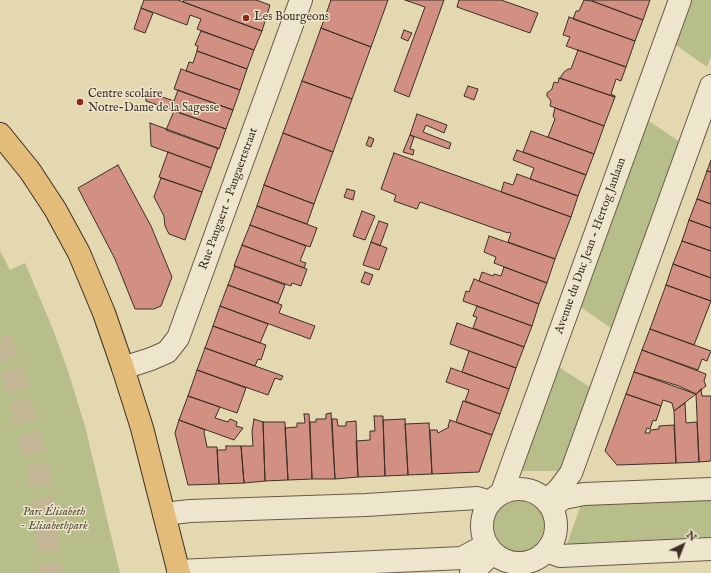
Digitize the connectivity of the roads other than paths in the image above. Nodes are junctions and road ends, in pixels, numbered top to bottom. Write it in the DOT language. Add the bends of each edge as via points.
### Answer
graph roads {
  1 [pos="301,0"];
  2 [pos="680,0"];
  3 [pos="711,86"];
  4 [pos="0,134"];
  5 [pos="123,368"];
  6 [pos="711,489"];
  7 [pos="496,497"];
  8 [pos="549,504"];
  9 [pos="164,514"];
  10 [pos="490,549"];
  11 [pos="711,549"];
  12 [pos="537,561"];
  13 [pos="179,572"];
  14 [pos="471,573"];
  1 -- 5 [label="street, Rue Pangaert - Pangaertstraat" via="178,338 167,352"];
  2 -- 7 [label="street, Avenue du Duc Jean - Hertog Janlaan" via="506,478"];
  3 -- 8 [label="street" via="571,473"];
  4 -- 5 [label="main road" via="30,171 79,253 106,317"];
  5 -- 9 [label="main road" via="142,428"];
  6 -- 8 [label="street" via="584,494"];
  7 -- 8 [label="street" via="518,489 534,492"];
  7 -- 9 [label="street"];
  7 -- 10 [label="street" via="483,515 482,530"];
  8 -- 12 [label="street" via="556,522 554,538"];
  9 -- 13 [label="main road"];
  10 -- 12 [label="street" via="506,561"];
  10 -- 13 [label="street" via="462,558"];
  10 -- 14 [label="street"];
  11 -- 12 [label="street" via="560,556"];
}
